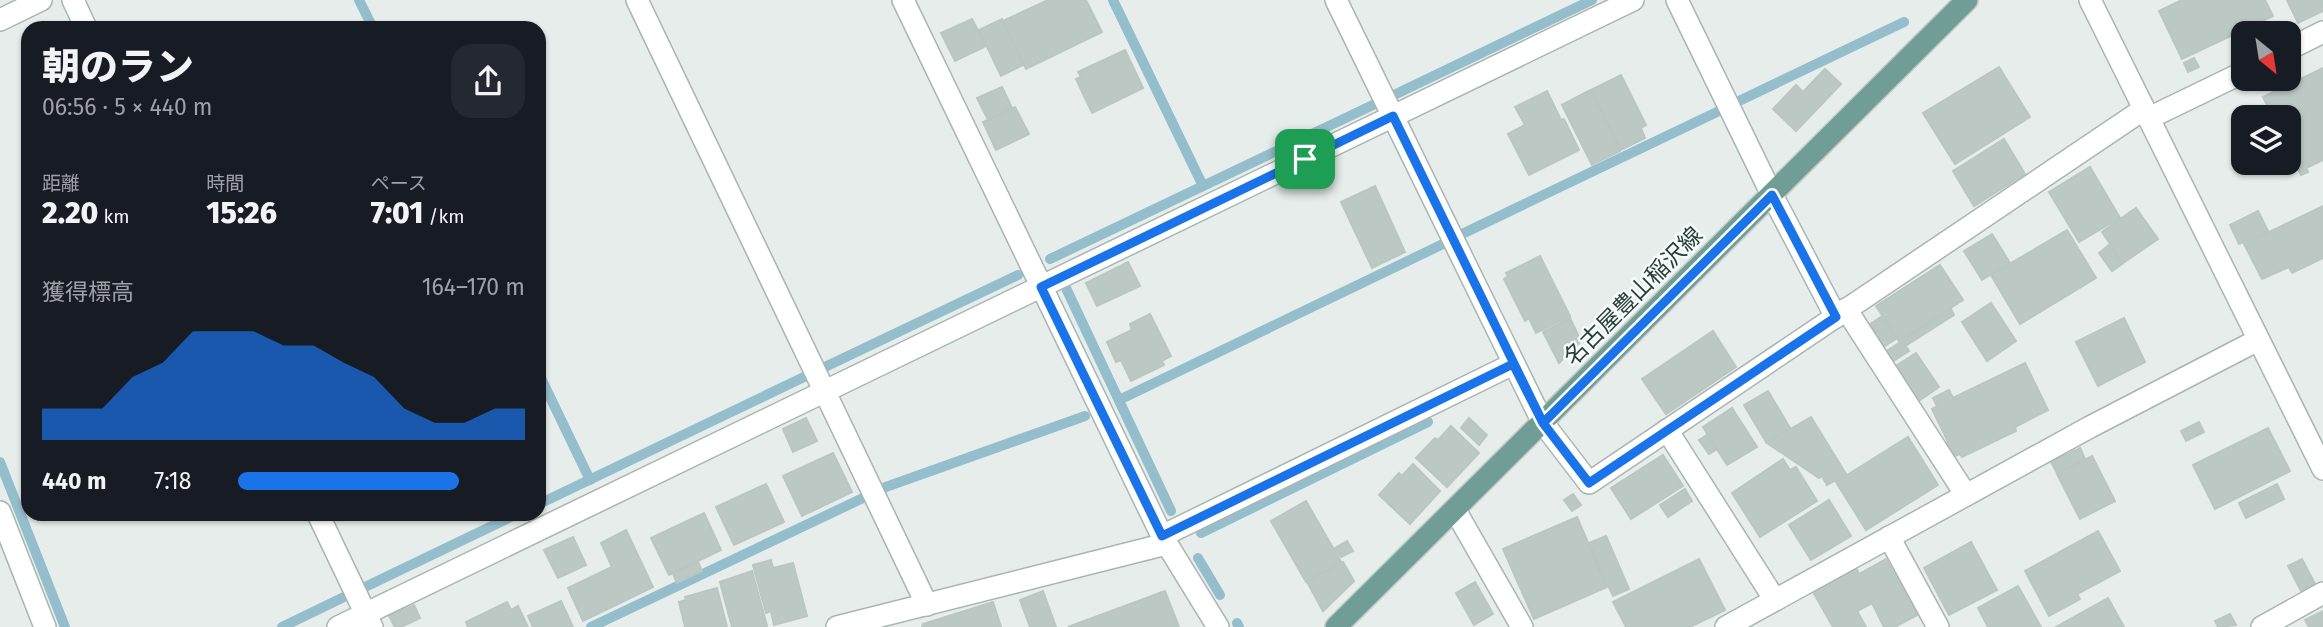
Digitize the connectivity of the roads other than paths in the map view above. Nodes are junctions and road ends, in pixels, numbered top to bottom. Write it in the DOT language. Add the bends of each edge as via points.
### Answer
graph roads {
  1 [pos="41,0"];
  2 [pos="73,0"];
  3 [pos="637,0"];
  4 [pos="903,0"];
  5 [pos="1336,0"];
  6 [pos="1633,0"];
  7 [pos="1677,0"];
  8 [pos="1967,0"];
  9 [pos="2090,0"];
  10 [pos="0,20"];
  11 [pos="83,21"];
  12 [pos="2323,32"];
  13 [pos="2301,43"];
  14 [pos="2231,78"];
  15 [pos="2147,114"];
  16 [pos="1393,116"];
  17 [pos="1772,195"];
  18 [pos="1041,287"];
  19 [pos="1841,313"];
  20 [pos="2258,340"];
  21 [pos="1513,364"];
  22 [pos="824,391"];
  23 [pos="1543,423"];
  24 [pos="1667,430"];
  25 [pos="2323,470"];
  26 [pos="1966,495"];
  27 [pos="1455,510"];
  28 [pos="0,512"];
  29 [pos="321,521"];
  30 [pos="1889,537"];
  31 [pos="1164,540"];
  32 [pos="2323,593"];
  33 [pos="1775,600"];
  34 [pos="927,604"];
  35 [pos="369,620"];
  36 [pos="45,627"];
  37 [pos="338,627"];
  38 [pos="837,627"];
  39 [pos="1217,627"];
  40 [pos="1336,627"];
  41 [pos="1522,627"];
  42 [pos="1726,627"];
  43 [pos="1938,627"];
  44 [pos="2262,627"];
  1 -- 10 [label="street"];
  2 -- 11 [label="street"];
  3 -- 22 [label="street"];
  4 -- 18 [label="street"];
  5 -- 16 [label="street"];
  6 -- 16 [label="street"];
  7 -- 17 [label="street"];
  8 -- 17 [label="main road, 名古屋豊山稲沢線"];
  9 -- 15 [label="street"];
  12 -- 13 [label="street"];
  14 -- 15 [label="street"];
  15 -- 19 [label="street"];
  15 -- 20 [label="street"];
  16 -- 18 [label="street"];
  16 -- 21 [label="street"];
  17 -- 19 [label="street"];
  17 -- 23 [label="main road, 名古屋豊山稲沢線"];
  18 -- 22 [label="street"];
  18 -- 31 [label="street"];
  19 -- 24 [label="street"];
  19 -- 26 [label="street"];
  20 -- 25 [label="street"];
  20 -- 26 [label="street"];
  21 -- 23 [label="street"];
  21 -- 31 [label="street"];
  22 -- 34 [label="street"];
  22 -- 35 [label="street"];
  23 -- 24 [label="street" via="1589,483"];
  23 -- 27 [label="main road, 名古屋豊山稲沢線"];
  24 -- 33 [label="street"];
  26 -- 30 [label="street"];
  27 -- 40 [label="main road, 名古屋豊山稲沢線"];
  27 -- 41 [label="street"];
  28 -- 36 [label="street"];
  29 -- 35 [label="street"];
  30 -- 33 [label="street"];
  30 -- 43 [label="street"];
  31 -- 34 [label="street"];
  31 -- 39 [label="street"];
  32 -- 44 [label="street"];
  33 -- 42 [label="street"];
  34 -- 38 [label="street"];
  35 -- 37 [label="street"];
}
